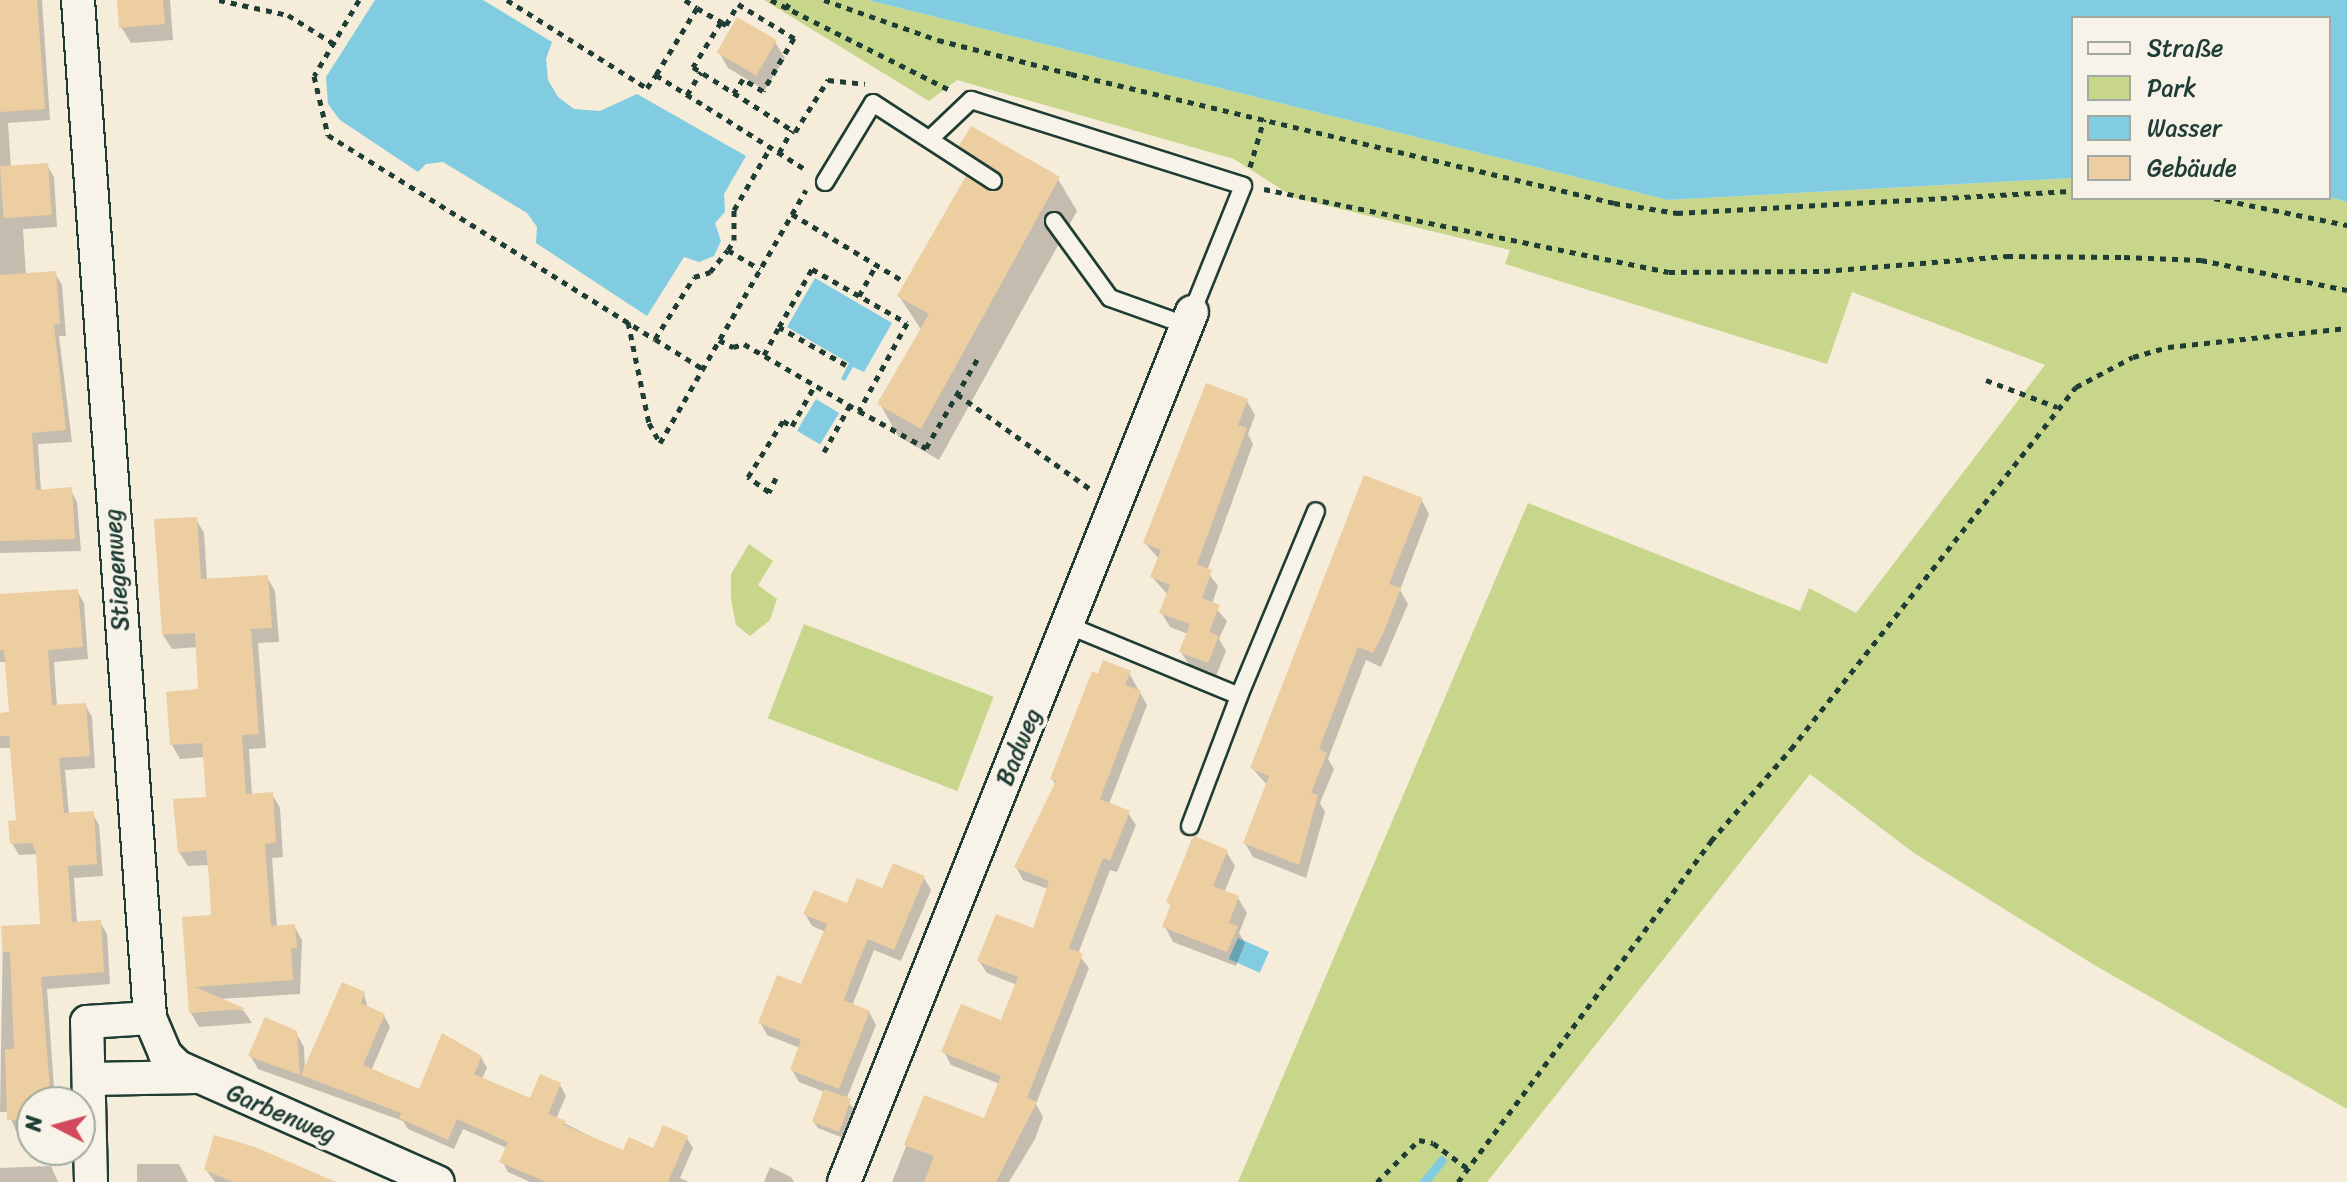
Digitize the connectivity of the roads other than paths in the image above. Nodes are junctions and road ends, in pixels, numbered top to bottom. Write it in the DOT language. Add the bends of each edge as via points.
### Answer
graph roads {
  1 [pos="78,0"];
  2 [pos="932,137"];
  3 [pos="820,179"];
  4 [pos="993,181"];
  5 [pos="1054,221"];
  6 [pos="1189,318"];
  7 [pos="1316,511"];
  8 [pos="1067,625"];
  9 [pos="1239,696"];
  10 [pos="1190,826"];
  11 [pos="150,1018"];
  12 [pos="196,1077"];
  13 [pos="89,1079"];
  14 [pos="91,1182"];
  15 [pos="438,1182"];
  16 [pos="844,1182"];
  1 -- 11 [label="street, Stiegenweg"];
  2 -- 3 [label="lane" via="873,103"];
  2 -- 4 [label="lane"];
  2 -- 6 [label="lane" via="971,100 1243,186"];
  5 -- 6 [label="lane" via="1110,298"];
  6 -- 8 [label="street, Badweg"];
  7 -- 9 [label="lane"];
  8 -- 9 [label="lane"];
  8 -- 16 [label="street, Badweg"];
  9 -- 10 [label="lane"];
  11 -- 12 [label="street, Garbenweg" via="165,1054"];
  11 -- 13 [label="street" via="87,1022"];
  12 -- 13 [label="street"];
  12 -- 15 [label="street, Garbenweg"];
  13 -- 14 [label="street"];
}
